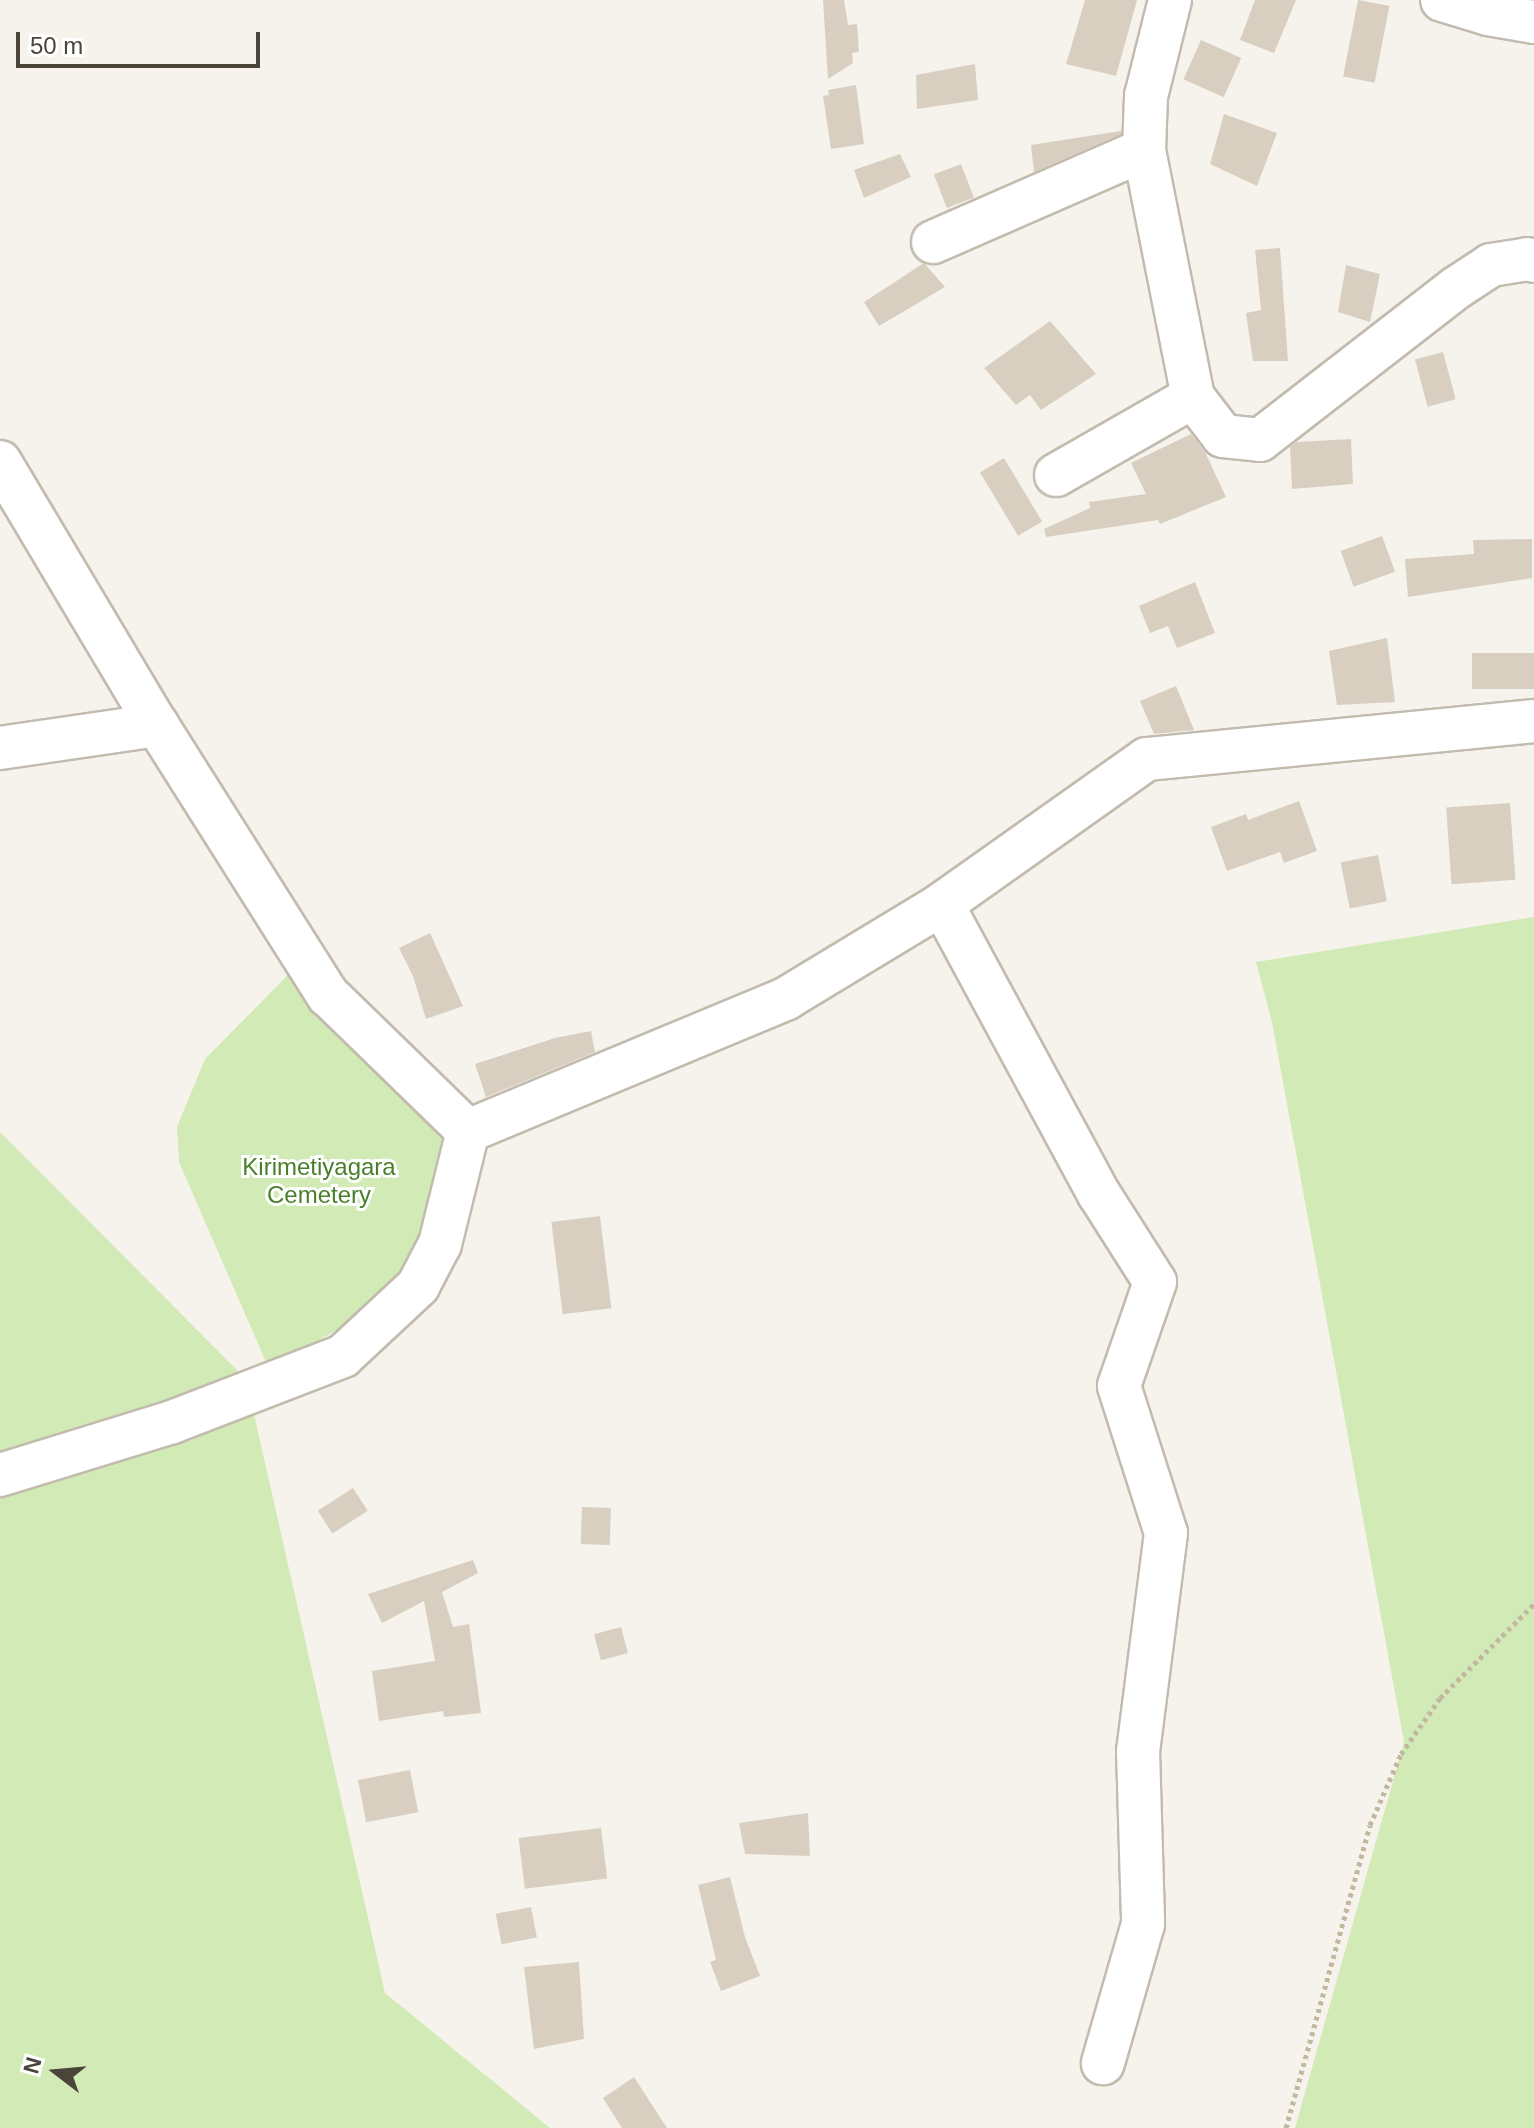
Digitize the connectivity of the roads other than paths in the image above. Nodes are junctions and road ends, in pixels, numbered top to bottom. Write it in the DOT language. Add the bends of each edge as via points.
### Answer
graph roads {
  1 [pos="1170,0"];
  2 [pos="1442,0"];
  3 [pos="1534,22"];
  4 [pos="1144,150"];
  5 [pos="933,242"];
  6 [pos="1534,261"];
  7 [pos="1193,397"];
  8 [pos="0,462"];
  9 [pos="1056,475"];
  10 [pos="1534,721"];
  11 [pos="157,725"];
  12 [pos="0,748"];
  13 [pos="942,904"];
  14 [pos="468,1131"];
  15 [pos="0,1475"];
  16 [pos="1103,2063"];
  1 -- 4 [label="street" via="1146,96"];
  2 -- 3 [label="street"];
  4 -- 5 [label="street"];
  4 -- 7 [label="street"];
  6 -- 7 [label="street" via="1491,265 1260,440 1223,436"];
  7 -- 9 [label="street"];
  8 -- 11 [label="street"];
  10 -- 13 [label="street" via="1147,759"];
  11 -- 12 [label="street"];
  11 -- 14 [label="street" via="328,995"];
  13 -- 14 [label="street" via="787,998"];
  13 -- 16 [label="street" via="1099,1194 1155,1282 1119,1386 1166,1533 1138,1751 1143,1924"];
  14 -- 15 [label="street" via="440,1244 418,1286 343,1356 172,1422"];
}
